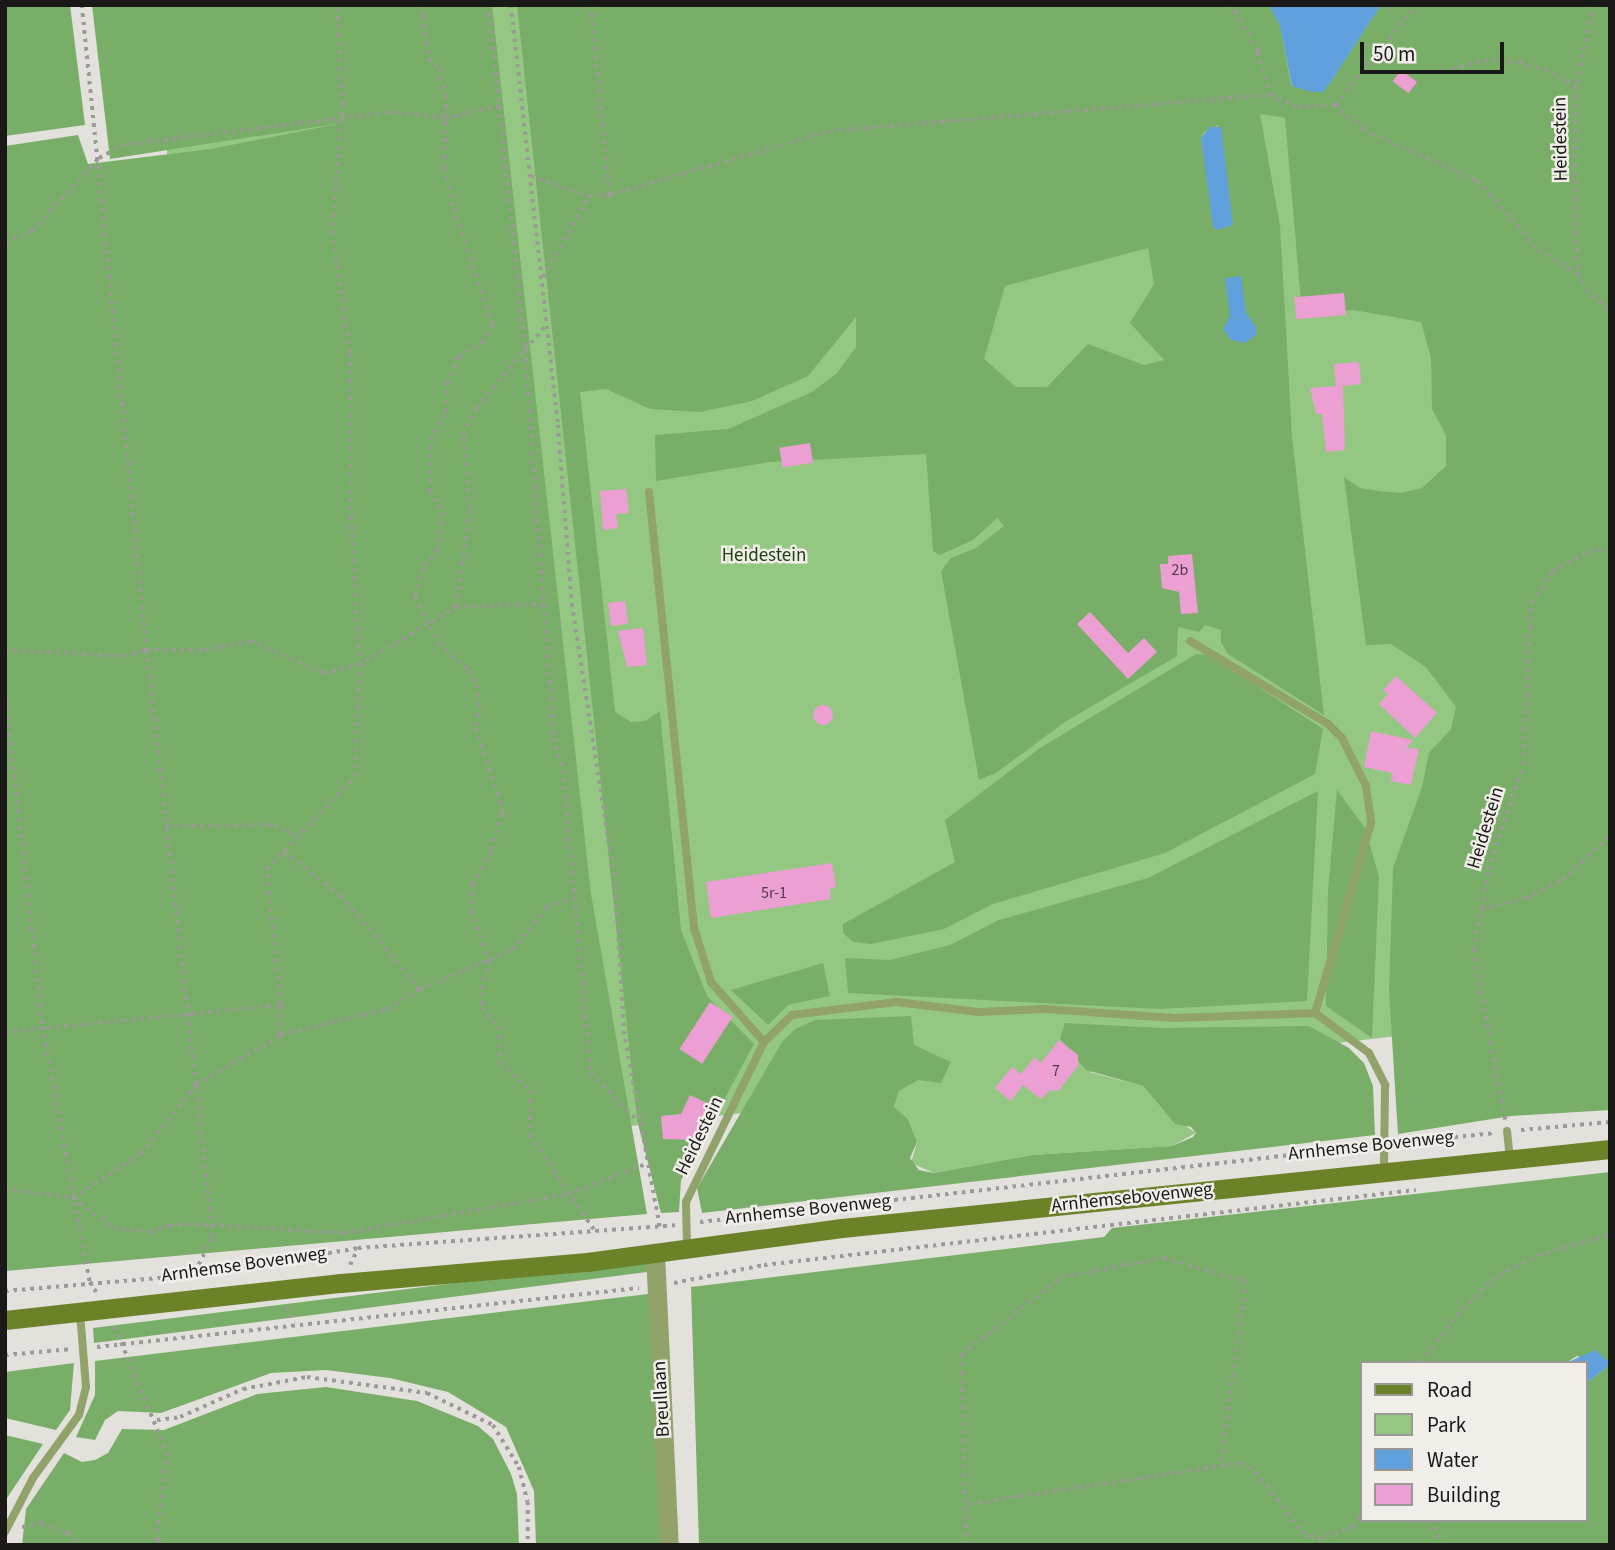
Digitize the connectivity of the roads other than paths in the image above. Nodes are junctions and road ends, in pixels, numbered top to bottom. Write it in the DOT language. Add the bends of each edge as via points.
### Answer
graph roads {
  1 [pos="649,492"];
  2 [pos="1190,640"];
  3 [pos="1315,1013"];
  4 [pos="764,1042"];
  5 [pos="1507,1131"];
  6 [pos="1610,1149"];
  7 [pos="1510,1159"];
  8 [pos="1384,1172"];
  9 [pos="687,1250"];
  10 [pos="655,1253"];
  11 [pos="80,1312"];
  12 [pos="5,1320"];
  13 [pos="6,1531"];
  14 [pos="669,1545"];
  1 -- 4 [label="lane" via="694,928 711,982"];
  2 -- 3 [label="lane" via="1328,724 1342,738 1366,786 1371,823"];
  3 -- 4 [label="lane, Heidestein" via="1174,1018 1045,1009 978,1012 897,1002 792,1015"];
  3 -- 8 [label="lane" via="1369,1053 1385,1085"];
  4 -- 9 [label="lane, Heidestein" via="692,1187 685,1223"];
  5 -- 7 [label="lane"];
  6 -- 7 [label="main road, Arnhemsebovenweg"];
  7 -- 8 [label="main road, Arnhemsebovenweg"];
  8 -- 9 [label="main road, Arnhemsebovenweg" via="856,1226"];
  9 -- 10 [label="main road, Arnhemsebovenweg"];
  10 -- 11 [label="main road, Arnhemse Bovenweg"];
  10 -- 14 [label="street, Breullaan"];
  11 -- 12 [label="main road, Arnhemse Bovenweg"];
  11 -- 13 [label="lane" via="86,1387 79,1415 33,1478"];
}
